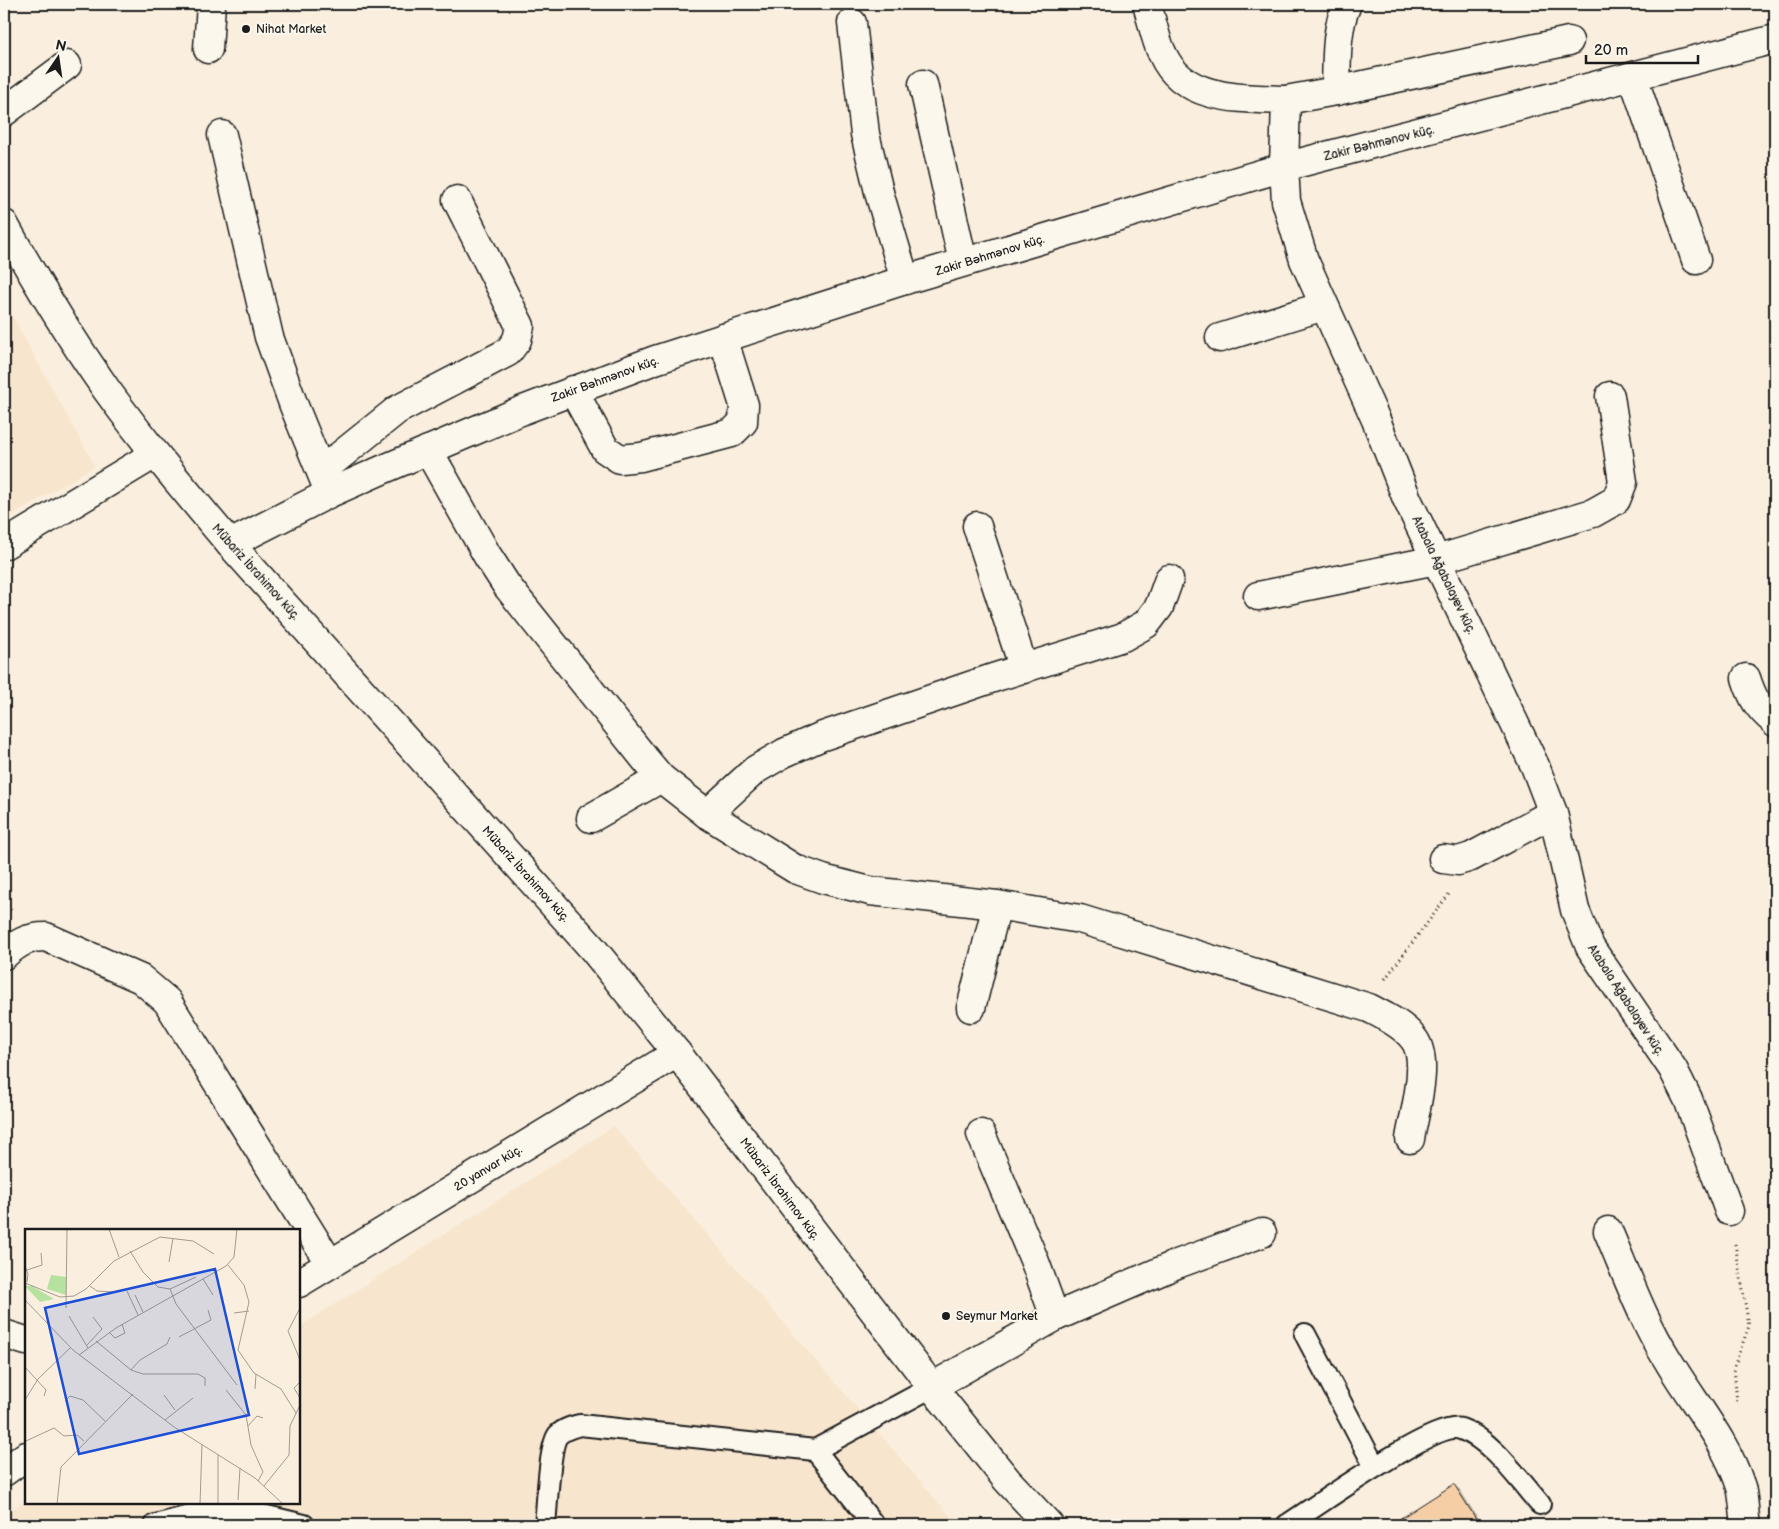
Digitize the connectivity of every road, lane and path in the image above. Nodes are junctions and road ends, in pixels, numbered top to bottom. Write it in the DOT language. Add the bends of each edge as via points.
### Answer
graph roads {
  1 [pos="211,4"];
  2 [pos="1147,4"];
  3 [pos="1347,4"];
  4 [pos="852,23"];
  5 [pos="1775,39"];
  6 [pos="1569,41"];
  7 [pos="208,49"];
  8 [pos="67,65"];
  9 [pos="1633,77"];
  10 [pos="923,84"];
  11 [pos="1336,91"];
  12 [pos="1286,100"];
  13 [pos="4,112"];
  14 [pos="222,135"];
  15 [pos="1284,167"];
  16 [pos="456,200"];
  17 [pos="4,224"];
  18 [pos="1696,260"];
  19 [pos="963,262"];
  20 [pos="905,280"];
  21 [pos="1324,306"];
  22 [pos="723,338"];
  23 [pos="1220,338"];
  24 [pos="573,390"];
  25 [pos="1610,396"];
  26 [pos="428,450"];
  27 [pos="155,454"];
  28 [pos="325,482"];
  29 [pos="976,526"];
  30 [pos="230,544"];
  31 [pos="4,545"];
  32 [pos="1436,560"];
  33 [pos="1169,579"];
  34 [pos="1258,596"];
  35 [pos="1024,669"];
  36 [pos="1746,678"];
  37 [pos="1775,722"];
  38 [pos="661,778"];
  39 [pos="1553,813"];
  40 [pos="707,814"];
  41 [pos="592,818"];
  42 [pos="1451,860"];
  43 [pos="997,905"];
  44 [pos="4,955"];
  45 [pos="971,1008"];
  46 [pos="1369,1008"];
  47 [pos="677,1053"];
  48 [pos="981,1134"];
  49 [pos="1410,1138"];
  50 [pos="1728,1211"];
  51 [pos="1608,1231"];
  52 [pos="1262,1233"];
  53 [pos="330,1264"];
  54 [pos="300,1281"];
  55 [pos="1055,1317"];
  56 [pos="4,1334"];
  57 [pos="1306,1334"];
  58 [pos="25,1341"];
  59 [pos="932,1387"];
  60 [pos="815,1450"];
  61 [pos="1727,1455"];
  62 [pos="25,1457"];
  63 [pos="1375,1467"];
  64 [pos="4,1472"];
  65 [pos="1540,1504"];
  66 [pos="155,1525"];
  67 [pos="304,1525"];
  68 [pos="545,1525"];
  69 [pos="874,1525"];
  70 [pos="1049,1525"];
  71 [pos="1287,1525"];
  72 [pos="1746,1525"];
  1 -- 7 [label="street"];
  2 -- 12 [label="street" via="1163,56 1181,80 1205,92 1236,98"];
  3 -- 11 [label="street" via="1339,33"];
  4 -- 20 [label="street" via="865,134"];
  5 -- 9 [label="street, Zakir Bəhmənov küç."];
  6 -- 11 [label="street"];
  8 -- 13 [label="street"];
  9 -- 15 [label="street, Zakir Bəhmənov küç."];
  9 -- 18 [label="street"];
  10 -- 19 [label="street"];
  11 -- 12 [label="street"];
  12 -- 15 [label="street, Atabala Ağabalayev küç."];
  14 -- 28 [label="street" via="269,337"];
  15 -- 19 [label="street, Zakir Bəhmənov küç."];
  15 -- 21 [label="street, Atabala Ağabalayev küç." via="1286,201 1292,224"];
  16 -- 28 [label="street" via="520,326 517,340 508,352 397,410"];
  17 -- 27 [label="street, Mübariz İbrahimov küç." via="73,340"];
  19 -- 20 [label="street, Zakir Bəhmənov küç."];
  20 -- 22 [label="street, Zakir Bəhmənov küç."];
  21 -- 23 [label="street"];
  21 -- 32 [label="street, Atabala Ağabalayev küç."];
  22 -- 24 [label="street, Zakir Bəhmənov küç."];
  22 -- 24 [label="street" via="744,406 743,422 732,433 641,457 620,459 606,449"];
  24 -- 26 [label="street, Zakir Bəhmənov küç."];
  25 -- 32 [label="street" via="1623,482 1616,500 1593,513"];
  26 -- 28 [label="street, Zakir Bəhmənov küç."];
  26 -- 38 [label="street" via="507,586 624,736"];
  27 -- 30 [label="street, Mübariz İbrahimov küç."];
  27 -- 31 [label="street"];
  28 -- 30 [label="street, Zakir Bəhmənov küç."];
  29 -- 35 [label="street"];
  30 -- 47 [label="street, Mübariz İbrahimov küç." via="592,949"];
  32 -- 34 [label="street"];
  32 -- 39 [label="street, Atabala Ağabalayev küç." via="1536,766"];
  33 -- 35 [label="street" via="1159,608 1146,624 1123,637"];
  35 -- 40 [label="street" via="829,734 784,753 755,770"];
  36 -- 37 [label="street" via="1752,699"];
  38 -- 40 [label="street"];
  38 -- 41 [label="street"];
  39 -- 42 [label="street" via="1471,857"];
  39 -- 50 [label="street, Atabala Ağabalayev küç." via="1575,910 1590,947 1684,1091"];
  40 -- 43 [label="street" via="795,869 823,879 870,891"];
  42 -- 46 [label="path" via="1458,878 1455,886 1383,982"];
  43 -- 45 [label="street"];
  43 -- 46 [label="street" via="1080,919"];
  44 -- 53 [label="street" via="20,942 46,937 141,979 167,1001"];
  46 -- 49 [label="street" via="1391,1019 1414,1039 1423,1060"];
  47 -- 53 [label="street, 20 yanvar küç."];
  47 -- 59 [label="street, Mübariz İbrahimov küç."];
  48 -- 55 [label="street"];
  50 -- 61 [label="path" via="1749,1326 1734,1367 1738,1423"];
  51 -- 61 [label="street" via="1648,1325 1669,1363 1706,1414"];
  52 -- 55 [label="street" via="1177,1264"];
  53 -- 54 [label="street, 20 yanvar küç."];
  55 -- 59 [label="street"];
  56 -- 58 [label="street"];
  57 -- 63 [label="lane"];
  59 -- 60 [label="lane"];
  59 -- 70 [label="street, Mübariz İbrahimov küç." via="1007,1480"];
  60 -- 68 [label="lane" via="580,1425 567,1428 557,1436 552,1451"];
  60 -- 69 [label="lane"];
  61 -- 72 [label="street" via="1741,1488"];
  62 -- 64 [label="street"];
  63 -- 65 [label="lane" via="1434,1434 1459,1428 1480,1438"];
  63 -- 71 [label="lane"];
  66 -- 67 [label="lane" via="212,1510 250,1512"];
}
